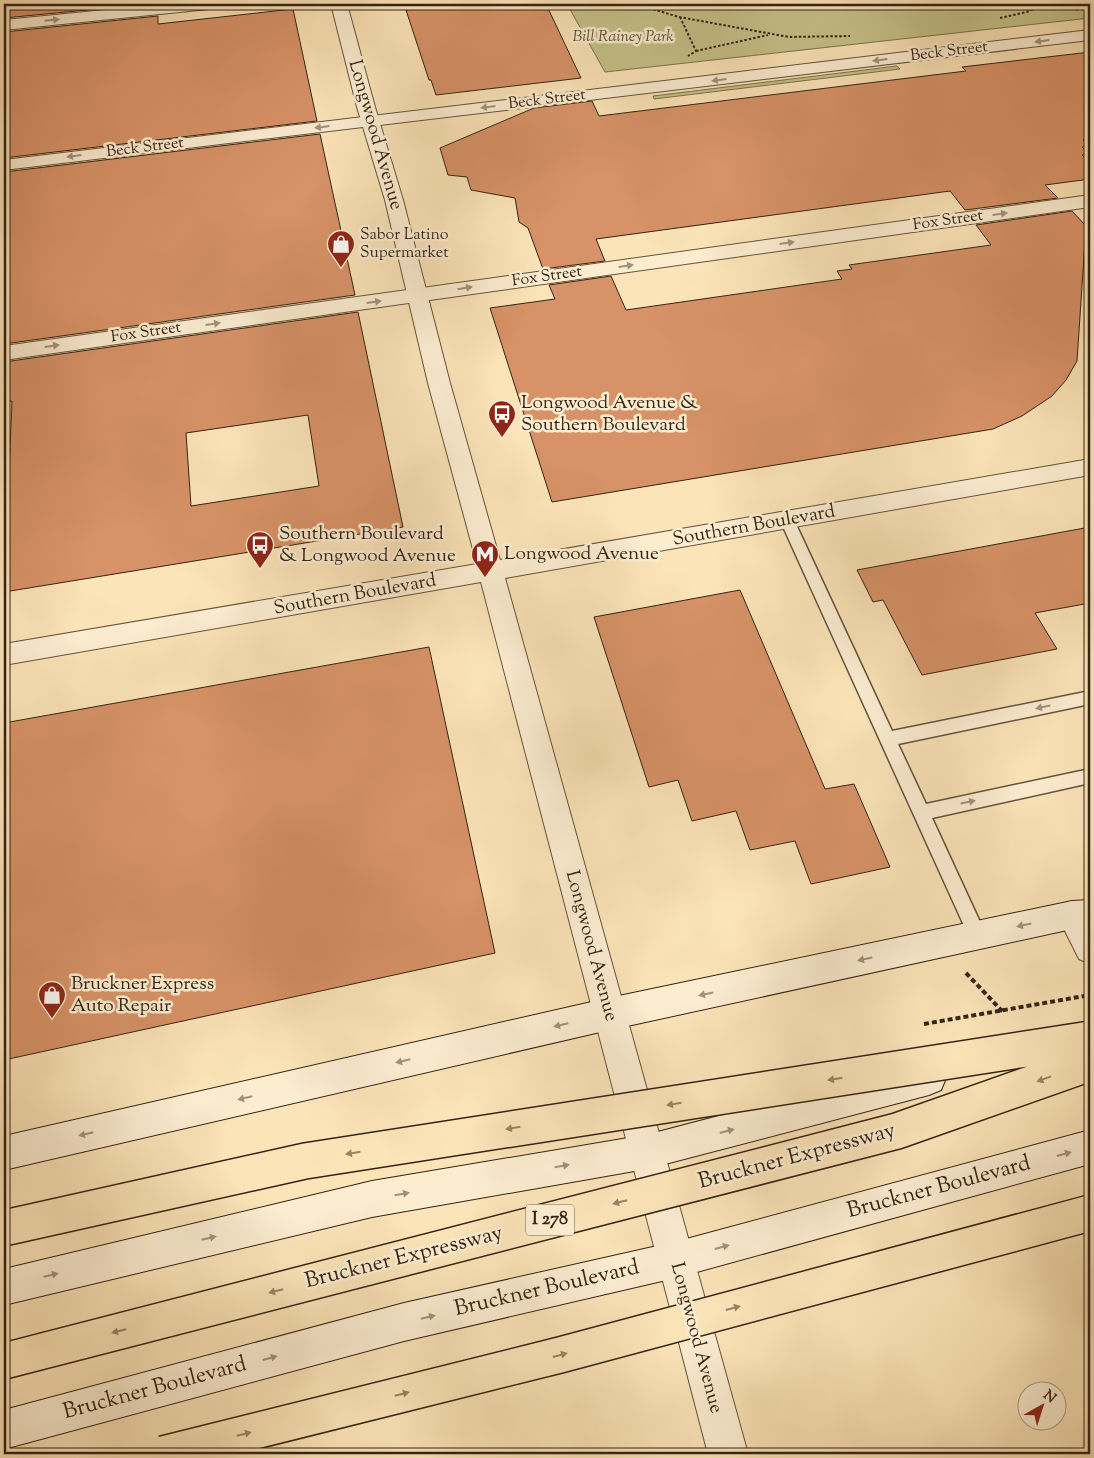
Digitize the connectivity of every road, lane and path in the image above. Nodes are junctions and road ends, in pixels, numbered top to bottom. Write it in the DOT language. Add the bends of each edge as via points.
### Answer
graph roads {
  1 [pos="209,4"];
  2 [pos="339,4"];
  3 [pos="636,4"];
  4 [pos="1044,4"];
  5 [pos="1068,4"];
  6 [pos="1037,7"];
  7 [pos="1072,7"];
  8 [pos="1084,13"];
  9 [pos="679,17"];
  10 [pos="1000,18"];
  11 [pos="4,25"];
  12 [pos="772,34"];
  13 [pos="859,36"];
  14 [pos="1090,36"];
  15 [pos="696,51"];
  16 [pos="684,59"];
  17 [pos="370,121"];
  18 [pos="4,165"];
  19 [pos="1090,201"];
  20 [pos="417,296"];
  21 [pos="4,353"];
  22 [pos="1090,467"];
  23 [pos="787,520"];
  24 [pos="491,572"];
  25 [pos="4,655"];
  26 [pos="1090,697"];
  27 [pos="887,739"];
  28 [pos="1090,776"];
  29 [pos="920,813"];
  30 [pos="1084,911"];
  31 [pos="976,936"];
  32 [pos="1090,949"];
  33 [pos="960,967"];
  34 [pos="609,1014"];
  35 [pos="1006,1016"];
  36 [pos="1090,1038"];
  37 [pos="1090,1062"];
  38 [pos="1090,1147"];
  39 [pos="646,1152"];
  40 [pos="4,1153"];
  41 [pos="1090,1212"];
  42 [pos="4,1228"];
  43 [pos="675,1260"];
  44 [pos="4,1287"];
  45 [pos="4,1361"];
  46 [pos="4,1430"];
  47 [pos="163,1454"];
  48 [pos="728,1454"];
  11 -- 1 [label="street, one-way"];
  2 -- 17 [label="street, Longwood Avenue"];
  3 -- 9 [label="path"];
  4 -- 6 [label="path"];
  5 -- 7 [label="path"];
  6 -- 7 [label="path"];
  6 -- 10 [label="path"];
  7 -- 8 [label="path"];
  9 -- 12 [label="path"];
  9 -- 15 [label="path"];
  12 -- 13 [label="path" via="789,37"];
  12 -- 15 [label="path"];
  14 -- 17 [label="street, Beck Street, one-way"];
  15 -- 16 [label="path"];
  17 -- 18 [label="street, Beck Street, one-way"];
  17 -- 20 [label="street, Longwood Avenue" via="394,200"];
  20 -- 19 [label="street, Fox Street, one-way"];
  21 -- 20 [label="street, Fox Street, one-way"];
  20 -- 24 [label="street, Longwood Avenue"];
  22 -- 23 [label="street, Southern Boulevard"];
  23 -- 24 [label="street, Southern Boulevard"];
  23 -- 27 [label="lane"];
  24 -- 25 [label="street, Southern Boulevard"];
  24 -- 34 [label="street, Longwood Avenue"];
  26 -- 27 [label="lane, one-way"];
  27 -- 29 [label="lane"];
  29 -- 28 [label="lane, one-way"];
  29 -- 31 [label="lane"];
  30 -- 31 [label="street, one-way"];
  30 -- 32 [label="street"];
  31 -- 34 [label="street, one-way"];
  33 -- 35 [label="path"];
  34 -- 39 [label="street, Longwood Avenue"];
  34 -- 40 [label="street, one-way"];
  39 -- 36 [label="street, one-way"];
  36 -- 42 [label="highway, one-way, bridge" via="306,1161"];
  37 -- 45 [label="highway, Bruckner Expressway / I 278, one-way, bridge" via="897,1131"];
  43 -- 38 [label="street, Bruckner Boulevard, one-way"];
  39 -- 43 [label="street, Longwood Avenue"];
  44 -- 39 [label="street, one-way" via="372,1199"];
  47 -- 41 [label="highway, one-way, bridge" via="560,1355"];
  46 -- 43 [label="street, Bruckner Boulevard, one-way" via="404,1322"];
  43 -- 48 [label="street, Longwood Avenue"];
}
